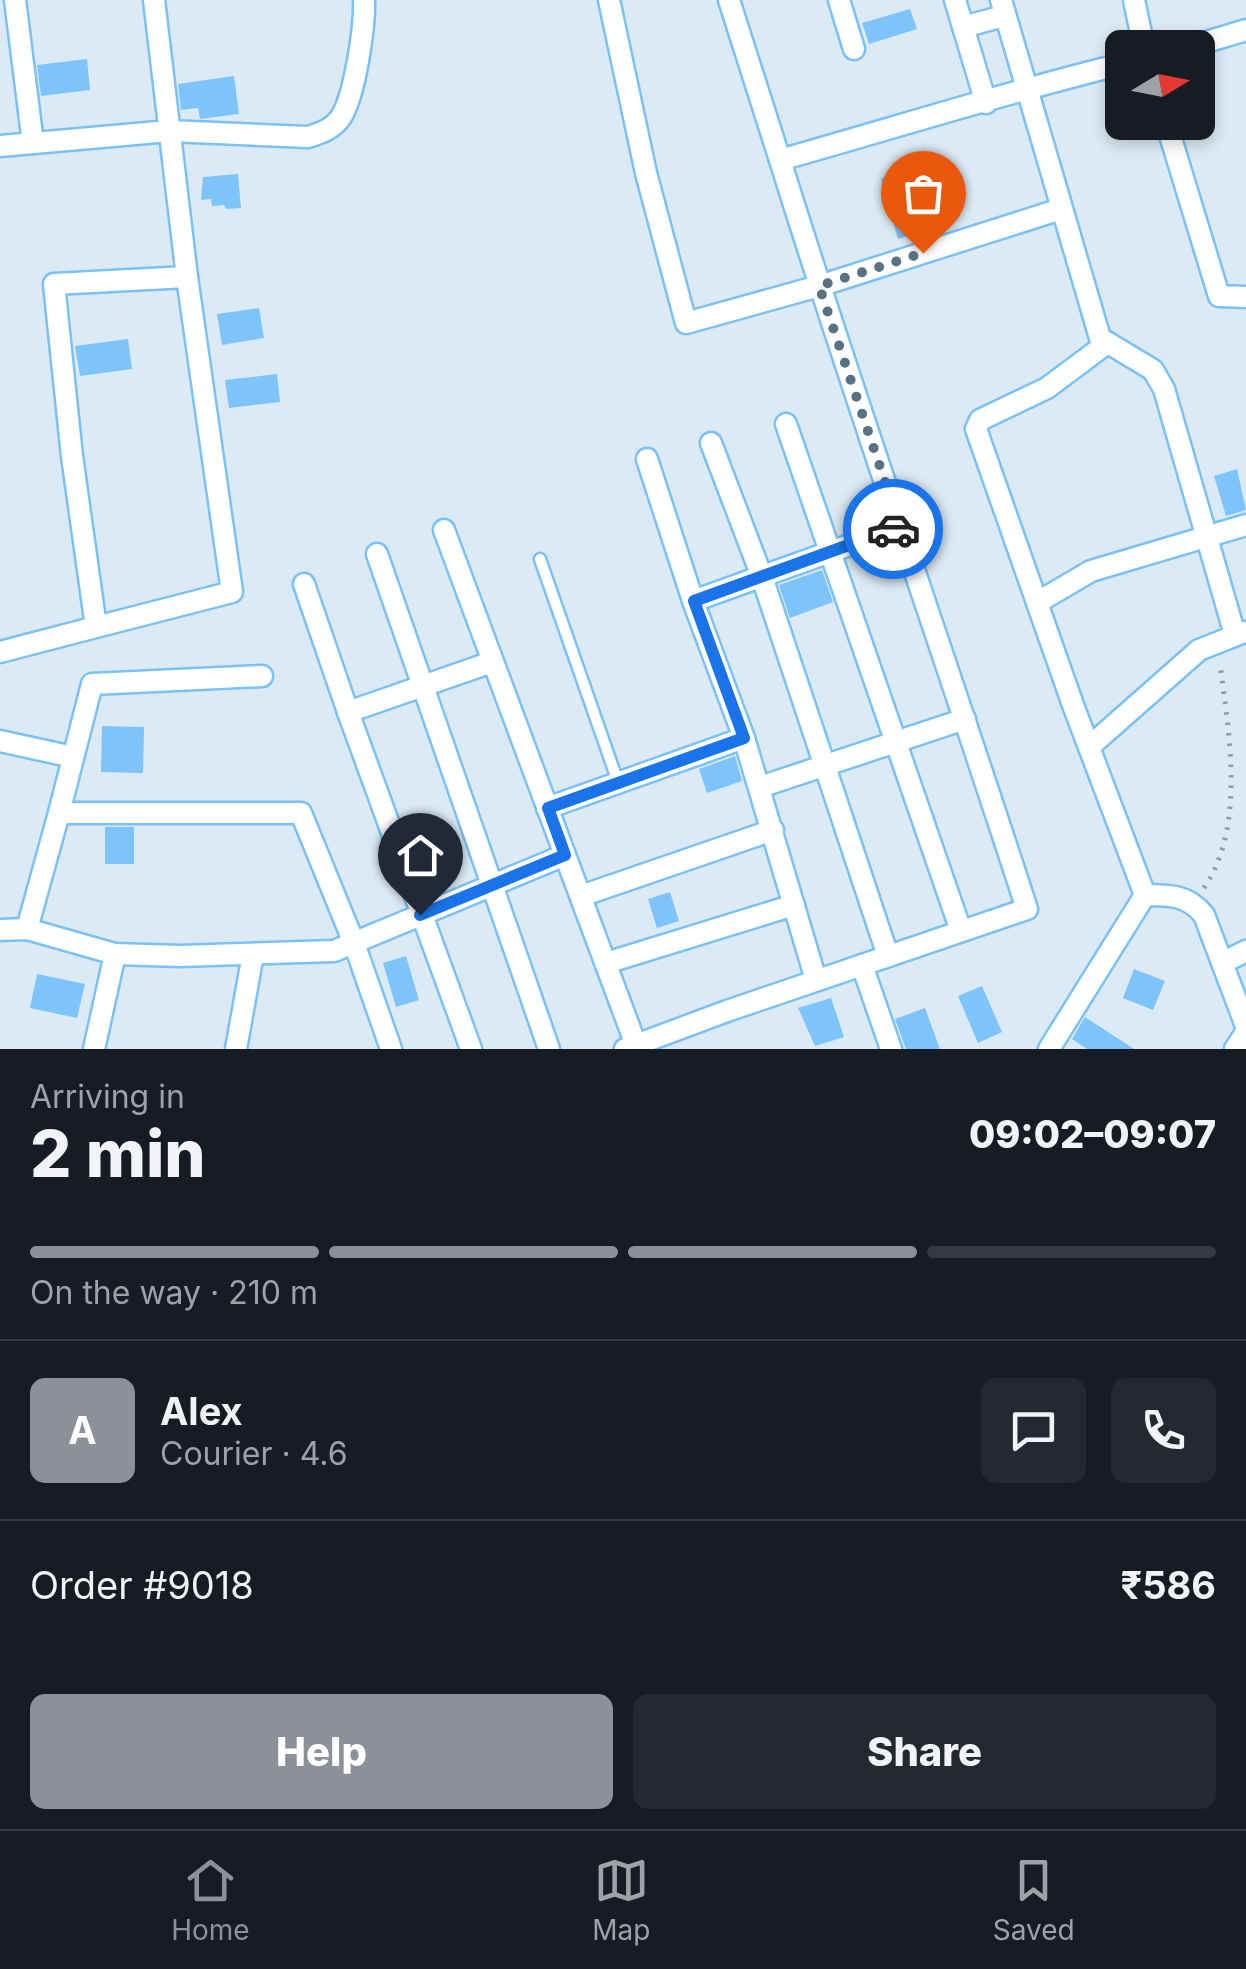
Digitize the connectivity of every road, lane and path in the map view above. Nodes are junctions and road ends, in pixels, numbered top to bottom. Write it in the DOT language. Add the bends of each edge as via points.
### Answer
graph roads {
  1 [pos="15,0"];
  2 [pos="154,0"];
  3 [pos="364,0"];
  4 [pos="609,0"];
  5 [pos="729,0"];
  6 [pos="840,0"];
  7 [pos="955,0"];
  8 [pos="1134,0"];
  9 [pos="1003,8"];
  10 [pos="964,27"];
  11 [pos="1140,30"];
  12 [pos="1246,30"];
  13 [pos="1215,39"];
  14 [pos="854,49"];
  15 [pos="1105,68"];
  16 [pos="1025,88"];
  17 [pos="986,103"];
  18 [pos="169,131"];
  19 [pos="1171,140"];
  20 [pos="33,143"];
  21 [pos="0,146"];
  22 [pos="780,160"];
  23 [pos="1061,209"];
  24 [pos="187,277"];
  25 [pos="819,286"];
  26 [pos="1246,297"];
  27 [pos="1103,341"];
  28 [pos="786,424"];
  29 [pos="711,444"];
  30 [pos="647,460"];
  31 [pos="1246,525"];
  32 [pos="900,526"];
  33 [pos="444,530"];
  34 [pos="1204,536"];
  35 [pos="830,553"];
  36 [pos="377,554"];
  37 [pos="540,559"];
  38 [pos="762,577"];
  39 [pos="304,584"];
  40 [pos="694,601"];
  41 [pos="1038,602"];
  42 [pos="96,627"];
  43 [pos="1233,636"];
  44 [pos="0,652"];
  45 [pos="492,662"];
  46 [pos="262,676"];
  47 [pos="424,688"];
  48 [pos="348,712"];
  49 [pos="965,719"];
  50 [pos="744,738"];
  51 [pos="0,741"];
  52 [pos="896,744"];
  53 [pos="1089,746"];
  54 [pos="73,757"];
  55 [pos="826,766"];
  56 [pos="618,782"];
  57 [pos="760,787"];
  58 [pos="548,808"];
  59 [pos="59,813"];
  60 [pos="773,830"];
  61 [pos="565,855"];
  62 [pos="492,884"];
  63 [pos="1145,895"];
  64 [pos="581,896"];
  65 [pos="1194,902"];
  66 [pos="794,904"];
  67 [pos="420,915"];
  68 [pos="27,929"];
  69 [pos="0,930"];
  70 [pos="961,932"];
  71 [pos="354,943"];
  72 [pos="1246,951"];
  73 [pos="116,954"];
  74 [pos="254,954"];
  75 [pos="888,956"];
  76 [pos="1224,962"];
  77 [pos="606,963"];
  78 [pos="862,965"];
  79 [pos="816,980"];
  80 [pos="1246,1029"];
  81 [pos="630,1047"];
  82 [pos="94,1049"];
  83 [pos="236,1049"];
  84 [pos="391,1049"];
  85 [pos="471,1049"];
  86 [pos="549,1049"];
  87 [pos="892,1049"];
  88 [pos="1049,1049"];
  89 [pos="1236,1049"];
  1 -- 20 [label="street"];
  2 -- 18 [label="street"];
  3 -- 18 [label="street" via="346,106 328,130 308,137"];
  4 -- 25 [label="street" via="686,323"];
  5 -- 22 [label="street"];
  6 -- 14 [label="street"];
  7 -- 10 [label="street"];
  8 -- 11 [label="street"];
  9 -- 10 [label="street"];
  9 -- 16 [label="street"];
  10 -- 17 [label="street"];
  12 -- 13 [label="street"];
  15 -- 16 [label="street"];
  16 -- 17 [label="street"];
  16 -- 23 [label="street"];
  17 -- 22 [label="street"];
  18 -- 20 [label="street"];
  18 -- 24 [label="street"];
  19 -- 26 [label="street" via="1219,296"];
  20 -- 21 [label="street"];
  22 -- 25 [label="street"];
  23 -- 25 [label="street"];
  23 -- 27 [label="street"];
  24 -- 42 [label="street" via="232,592"];
  24 -- 42 [label="street" via="54,284"];
  25 -- 32 [label="street"];
  27 -- 34 [label="street" via="1152,370 1164,389"];
  27 -- 41 [label="street" via="1047,388 977,424"];
  28 -- 35 [label="street"];
  29 -- 38 [label="street"];
  30 -- 40 [label="street"];
  31 -- 34 [label="street"];
  32 -- 35 [label="street"];
  32 -- 49 [label="street"];
  33 -- 45 [label="street"];
  34 -- 41 [label="street" via="1091,571"];
  34 -- 43 [label="street"];
  35 -- 38 [label="street"];
  35 -- 52 [label="street"];
  36 -- 47 [label="street"];
  37 -- 56 [label="lane"];
  38 -- 40 [label="street"];
  38 -- 55 [label="street"];
  39 -- 48 [label="street"];
  40 -- 50 [label="street"];
  41 -- 53 [label="street"];
  42 -- 44 [label="street"];
  43 -- 53 [label="street" via="1199,650"];
  43 -- 65 [label="path" via="1230,814 1210,880"];
  45 -- 47 [label="street"];
  45 -- 58 [label="street"];
  46 -- 54 [label="street" via="92,684"];
  47 -- 48 [label="street"];
  47 -- 62 [label="street"];
  48 -- 67 [label="street"];
  49 -- 52 [label="street"];
  49 -- 70 [label="street" via="1027,909"];
  50 -- 56 [label="street"];
  50 -- 57 [label="street"];
  51 -- 54 [label="street"];
  52 -- 55 [label="street"];
  52 -- 70 [label="street"];
  53 -- 63 [label="street"];
  54 -- 59 [label="street"];
  55 -- 57 [label="street"];
  55 -- 75 [label="street"];
  56 -- 58 [label="street"];
  57 -- 60 [label="street"];
  58 -- 61 [label="street"];
  59 -- 68 [label="street"];
  59 -- 71 [label="street" via="300,813"];
  60 -- 64 [label="street"];
  60 -- 66 [label="street"];
  61 -- 62 [label="street"];
  61 -- 64 [label="street"];
  62 -- 67 [label="street"];
  62 -- 86 [label="street"];
  63 -- 65 [label="street"];
  63 -- 88 [label="street"];
  64 -- 77 [label="street"];
  65 -- 76 [label="street"];
  66 -- 77 [label="street"];
  66 -- 79 [label="street"];
  67 -- 71 [label="street"];
  67 -- 85 [label="street"];
  68 -- 69 [label="street"];
  68 -- 73 [label="street"];
  70 -- 75 [label="street"];
  71 -- 74 [label="street" via="334,951"];
  71 -- 84 [label="street"];
  72 -- 76 [label="street"];
  73 -- 74 [label="street"];
  73 -- 82 [label="street"];
  74 -- 83 [label="street"];
  75 -- 78 [label="street"];
  76 -- 80 [label="street"];
  77 -- 81 [label="street"];
  78 -- 79 [label="street"];
  78 -- 87 [label="street"];
  79 -- 81 [label="street"];
  80 -- 89 [label="street"];
}
